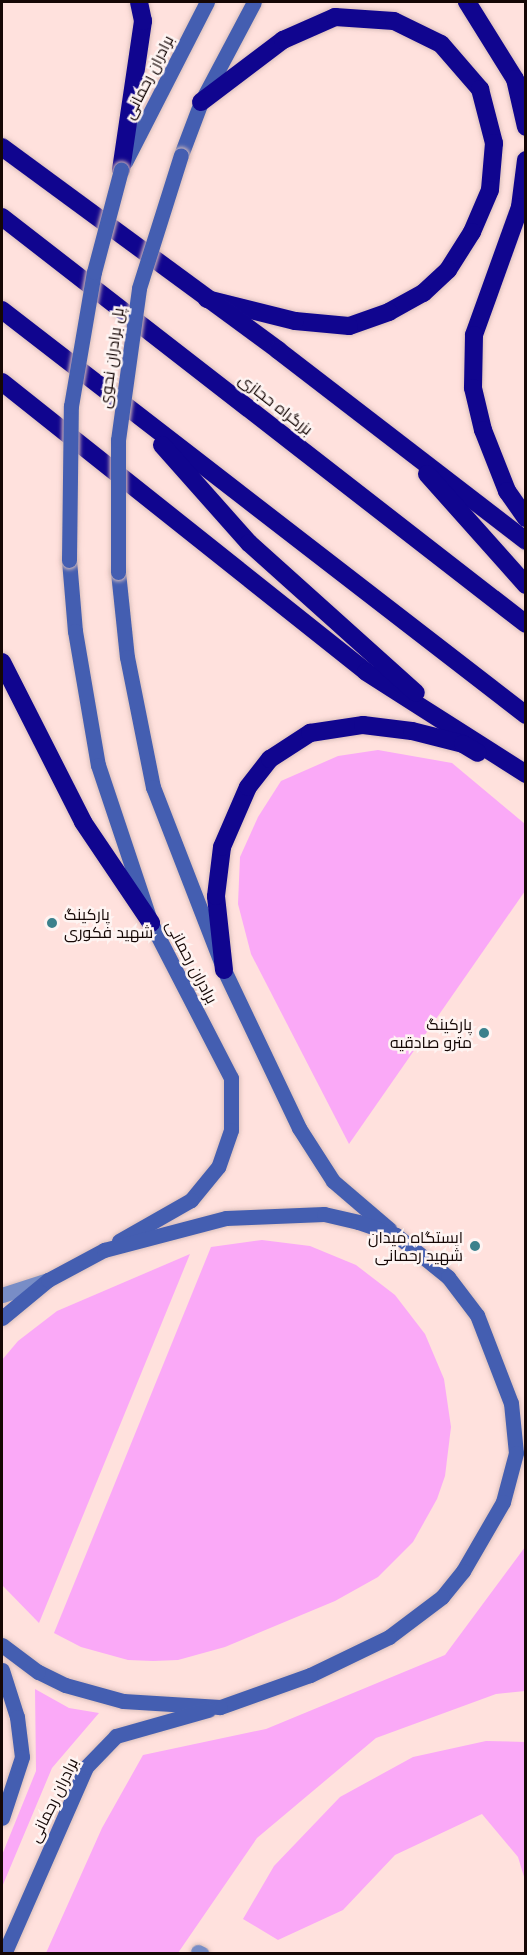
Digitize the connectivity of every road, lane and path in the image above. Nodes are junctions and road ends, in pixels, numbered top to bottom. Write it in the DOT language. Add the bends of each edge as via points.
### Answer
graph roads {
  1 [pos="139,2"];
  2 [pos="207,2"];
  3 [pos="254,2"];
  4 [pos="467,2"];
  5 [pos="201,102"];
  6 [pos="525,128"];
  7 [pos="2,142"];
  8 [pos="2,147"];
  9 [pos="525,160"];
  10 [pos="23,164"];
  11 [pos="121,170"];
  12 [pos="2,217"];
  13 [pos="207,298"];
  14 [pos="2,309"];
  15 [pos="2,382"];
  16 [pos="133,412"];
  17 [pos="394,438"];
  18 [pos="525,518"];
  19 [pos="525,541"];
  20 [pos="69,560"];
  21 [pos="118,572"];
  22 [pos="525,585"];
  23 [pos="525,624"];
  24 [pos="2,662"];
  25 [pos="525,715"];
  26 [pos="449,723"];
  27 [pos="525,776"];
  28 [pos="151,922"];
  29 [pos="224,970"];
  30 [pos="396,1235"];
  31 [pos="104,1250"];
  32 [pos="48,1280"];
  33 [pos="2,1295"];
  34 [pos="2,1318"];
  35 [pos="2,1645"];
  36 [pos="2,1670"];
  37 [pos="220,1707"];
  38 [pos="2,1818"];
  39 [pos="4,1953"];
  1 -- 11 [label="highway" via="143,21"];
  2 -- 11 [label="main road, برادران رحمانی"];
  3 -- 5 [label="main road"];
  4 -- 6 [label="highway" via="515,79"];
  5 -- 13 [label="highway" via="283,40 335,17 394,21 441,44 480,89 495,143 490,190 472,232 448,270 423,293 388,312 349,326 295,321"];
  5 -- 21 [label="main road, پل برادران نحوی, bridge" via="139,288 118,440"];
  7 -- 10 [label="highway"];
  8 -- 10 [label="highway"];
  9 -- 18 [label="highway" via="520,207 474,335 473,388 483,430 507,491"];
  10 -- 13 [label="highway"];
  11 -- 20 [label="main road, پل برادران نحوی, bridge" via="94,272 71,406"];
  12 -- 23 [label="highway, بزرگراه حجازی"];
  13 -- 17 [label="highway"];
  14 -- 16 [label="highway"];
  15 -- 26 [label="highway" via="366,672"];
  16 -- 25 [label="highway"];
  16 -- 26 [label="highway" via="249,543"];
  17 -- 19 [label="highway"];
  17 -- 22 [label="highway"];
  20 -- 28 [label="main road, برادران رحمانی" via="75,631 98,765"];
  21 -- 29 [label="main road, برادران رحمانی" via="127,657 153,787"];
  24 -- 28 [label="highway" via="83,822"];
  26 -- 27 [label="highway"];
  27 -- 29 [label="highway" via="463,744 412,731 363,725 310,733 270,759 248,787 232,818 222,847 216,896"];
  28 -- 31 [label="main road, برادران رحمانی" via="231,1078 231,1130 218,1167 191,1200"];
  29 -- 30 [label="main road, برادران رحمانی" via="299,1128 333,1181"];
  30 -- 31 [label="main road" via="324,1214 266,1215 226,1218"];
  30 -- 37 [label="main road, برادران رحمانی" via="448,1277 477,1315 494,1352 511,1403 516,1453 503,1502 463,1571 442,1597 398,1630 310,1675"];
  31 -- 32 [label="main road"];
  32 -- 33 [label="street"];
  32 -- 34 [label="main road"];
  35 -- 37 [label="main road" via="38,1672 94,1695"];
  36 -- 38 [label="main road" via="17,1717 22,1757"];
  37 -- 39 [label="main road, برادران رحمانی" via="116,1736 86,1767"];
}
